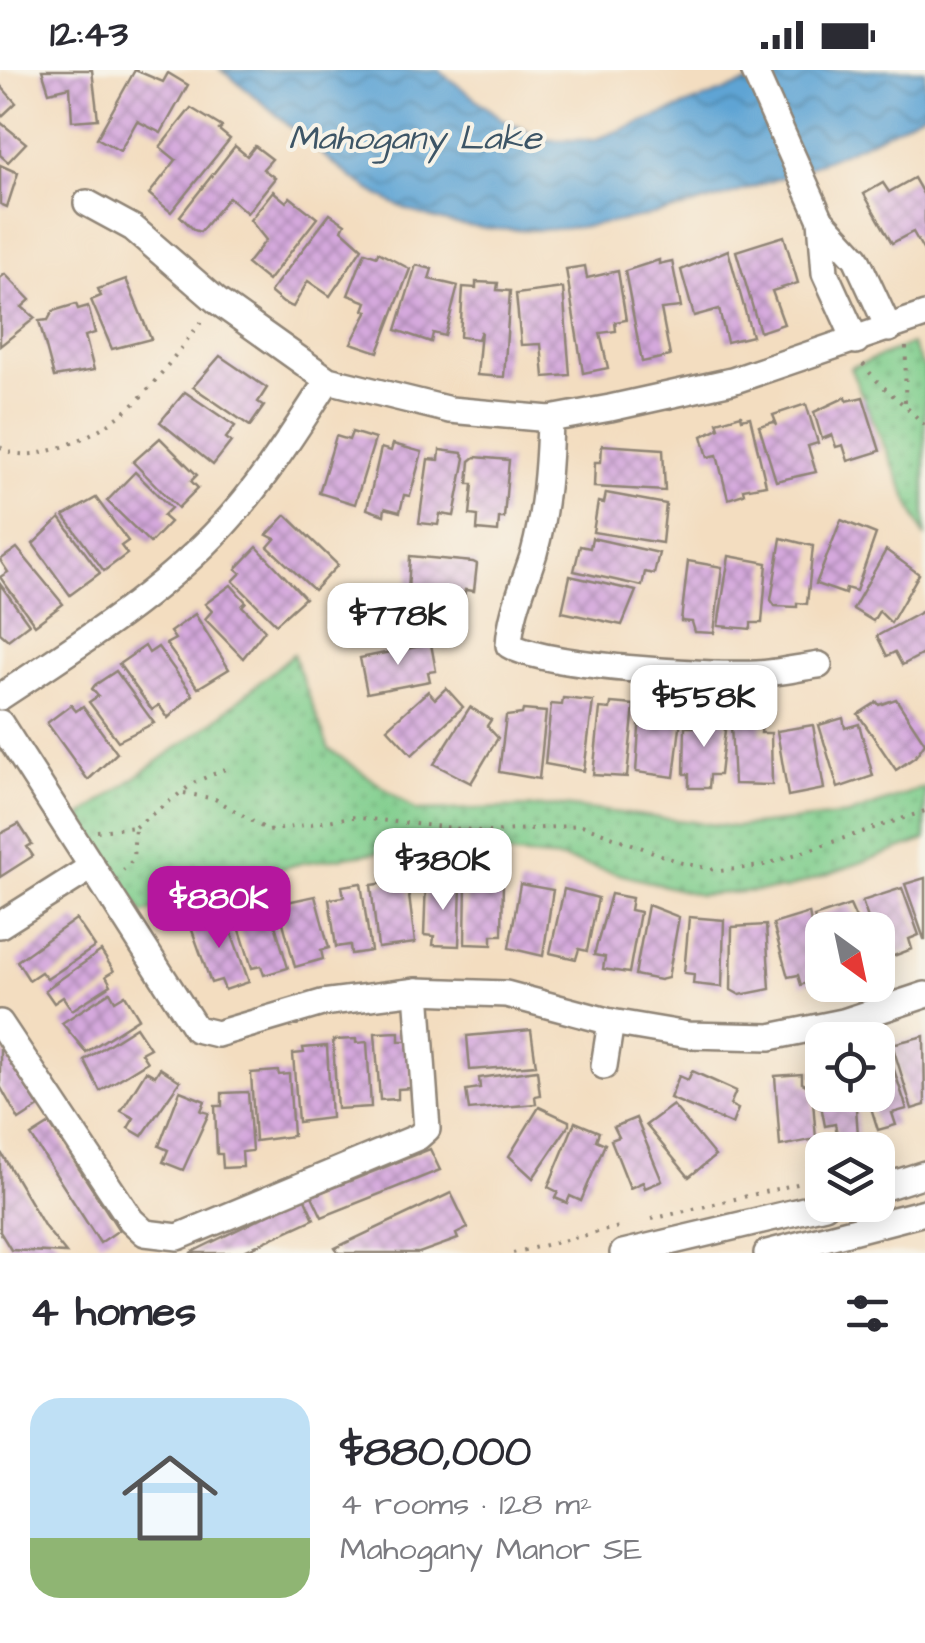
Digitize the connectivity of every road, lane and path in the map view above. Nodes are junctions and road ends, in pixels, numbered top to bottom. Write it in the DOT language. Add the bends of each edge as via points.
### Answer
graph roads {
  1 [pos="754,70"];
  2 [pos="87,204"];
  3 [pos="816,210"];
  4 [pos="216,301"];
  5 [pos="925,315"];
  6 [pos="897,337"];
  7 [pos="858,351"];
  8 [pos="328,380"];
  9 [pos="905,402"];
  10 [pos="550,419"];
  11 [pos="925,426"];
  12 [pos="0,446"];
  13 [pos="819,665"];
  14 [pos="0,697"];
  15 [pos="0,724"];
  16 [pos="230,767"];
  17 [pos="184,792"];
  18 [pos="925,810"];
  19 [pos="134,827"];
  20 [pos="93,833"];
  21 [pos="90,868"];
  22 [pos="119,873"];
  23 [pos="0,925"];
  24 [pos="417,991"];
  25 [pos="925,995"];
  26 [pos="611,1022"];
  27 [pos="0,1023"];
  28 [pos="604,1066"];
  29 [pos="925,1174"];
  30 [pos="805,1182"];
  31 [pos="895,1184"];
  32 [pos="805,1211"];
  33 [pos="925,1212"];
  34 [pos="793,1214"];
  35 [pos="643,1222"];
  36 [pos="624,1226"];
  37 [pos="804,1249"];
  38 [pos="513,1253"];
  39 [pos="623,1253"];
  40 [pos="766,1253"];
  1 -- 3 [label="street"];
  2 -- 4 [label="street" via="133,228"];
  3 -- 6 [label="street" via="856,258"];
  3 -- 7 [label="street" via="825,273"];
  4 -- 8 [label="street"];
  4 -- 12 [label="path" via="136,403 41,455 8,453"];
  5 -- 6 [label="street"];
  6 -- 7 [label="street"];
  6 -- 9 [label="path"];
  7 -- 9 [label="path" via="887,395"];
  7 -- 10 [label="street"];
  8 -- 10 [label="street" via="450,410"];
  8 -- 14 [label="street" via="278,458 204,545 84,642"];
  9 -- 11 [label="path"];
  10 -- 13 [label="street" via="548,479 534,551 510,618 510,644 528,656 592,664 756,674"];
  15 -- 21 [label="street"];
  16 -- 17 [label="path"];
  17 -- 18 [label="path" via="214,799 268,831 351,817 489,832 582,825 720,871 762,866"];
  17 -- 19 [label="path"];
  19 -- 20 [label="path"];
  19 -- 22 [label="path" via="133,860"];
  21 -- 23 [label="street"];
  21 -- 24 [label="street" via="196,1029 217,1034 322,1002"];
  24 -- 26 [label="street" via="506,994"];
  24 -- 27 [label="street" via="427,1130 178,1237 145,1233 131,1220"];
  25 -- 26 [label="street" via="770,1037 688,1035"];
  26 -- 28 [label="street"];
  29 -- 31 [label="street"];
  30 -- 35 [label="path"];
  32 -- 34 [label="street"];
  33 -- 37 [label="street"];
  34 -- 37 [label="street"];
  34 -- 39 [label="street"];
  36 -- 38 [label="path"];
  37 -- 40 [label="street"];
}
